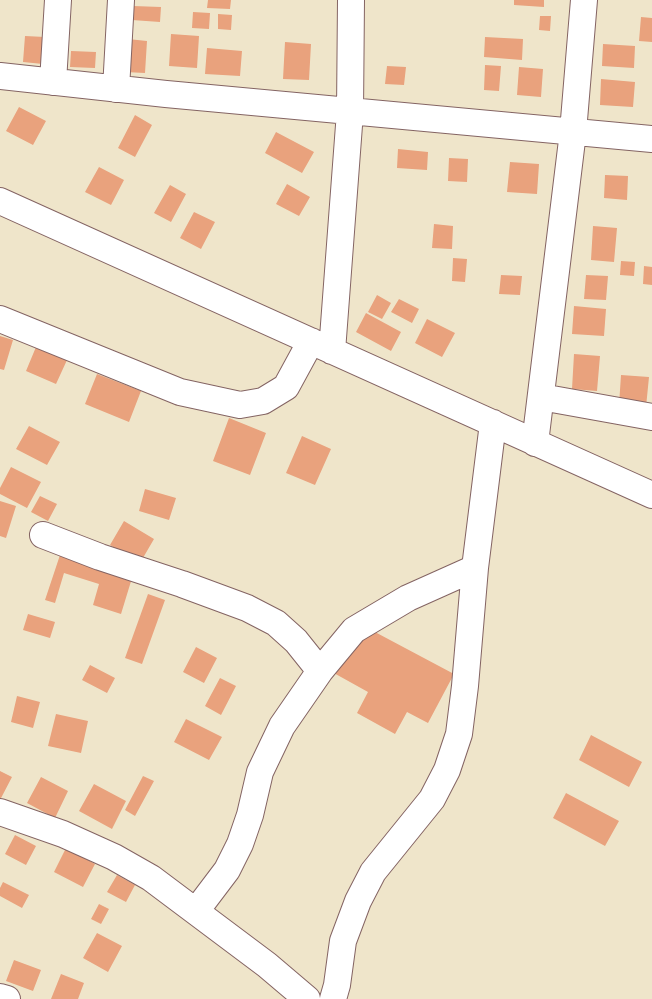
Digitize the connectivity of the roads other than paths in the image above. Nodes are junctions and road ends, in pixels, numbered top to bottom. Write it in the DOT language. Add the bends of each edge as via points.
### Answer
graph roads {
  1 [pos="58,0"];
  2 [pos="121,0"];
  3 [pos="352,0"];
  4 [pos="584,0"];
  5 [pos="0,76"];
  6 [pos="53,82"];
  7 [pos="116,89"];
  8 [pos="350,112"];
  9 [pos="573,132"];
  10 [pos="652,140"];
  11 [pos="0,201"];
  12 [pos="0,319"];
  13 [pos="322,346"];
  14 [pos="541,397"];
  15 [pos="652,417"];
  16 [pos="493,423"];
  17 [pos="535,443"];
  18 [pos="652,495"];
  19 [pos="44,535"];
  20 [pos="475,568"];
  21 [pos="320,671"];
  22 [pos="0,812"];
  23 [pos="196,911"];
  24 [pos="0,997"];
  25 [pos="7,999"];
  26 [pos="307,999"];
  27 [pos="333,999"];
  1 -- 6 [label="street"];
  2 -- 7 [label="street"];
  3 -- 8 [label="street"];
  4 -- 9 [label="street"];
  5 -- 6 [label="street"];
  6 -- 7 [label="street"];
  7 -- 8 [label="street"];
  8 -- 9 [label="street"];
  8 -- 13 [label="street"];
  9 -- 10 [label="street"];
  9 -- 14 [label="street"];
  11 -- 13 [label="street"];
  12 -- 13 [label="street" via="180,392 240,406 263,401 286,387"];
  13 -- 16 [label="street"];
  14 -- 15 [label="street"];
  14 -- 17 [label="street"];
  16 -- 17 [label="street"];
  16 -- 20 [label="street"];
  17 -- 18 [label="street"];
  19 -- 21 [label="street" via="247,608 276,623 296,641"];
  20 -- 21 [label="street" via="408,598 354,630"];
  20 -- 27 [label="street" via="459,734 447,770 432,799 374,872 358,901 343,941"];
  21 -- 23 [label="street" via="282,726 260,772 250,815 227,870"];
  22 -- 23 [label="street" via="63,834 114,857 151,878"];
  23 -- 26 [label="street"];
  24 -- 25 [label="street"];
}
